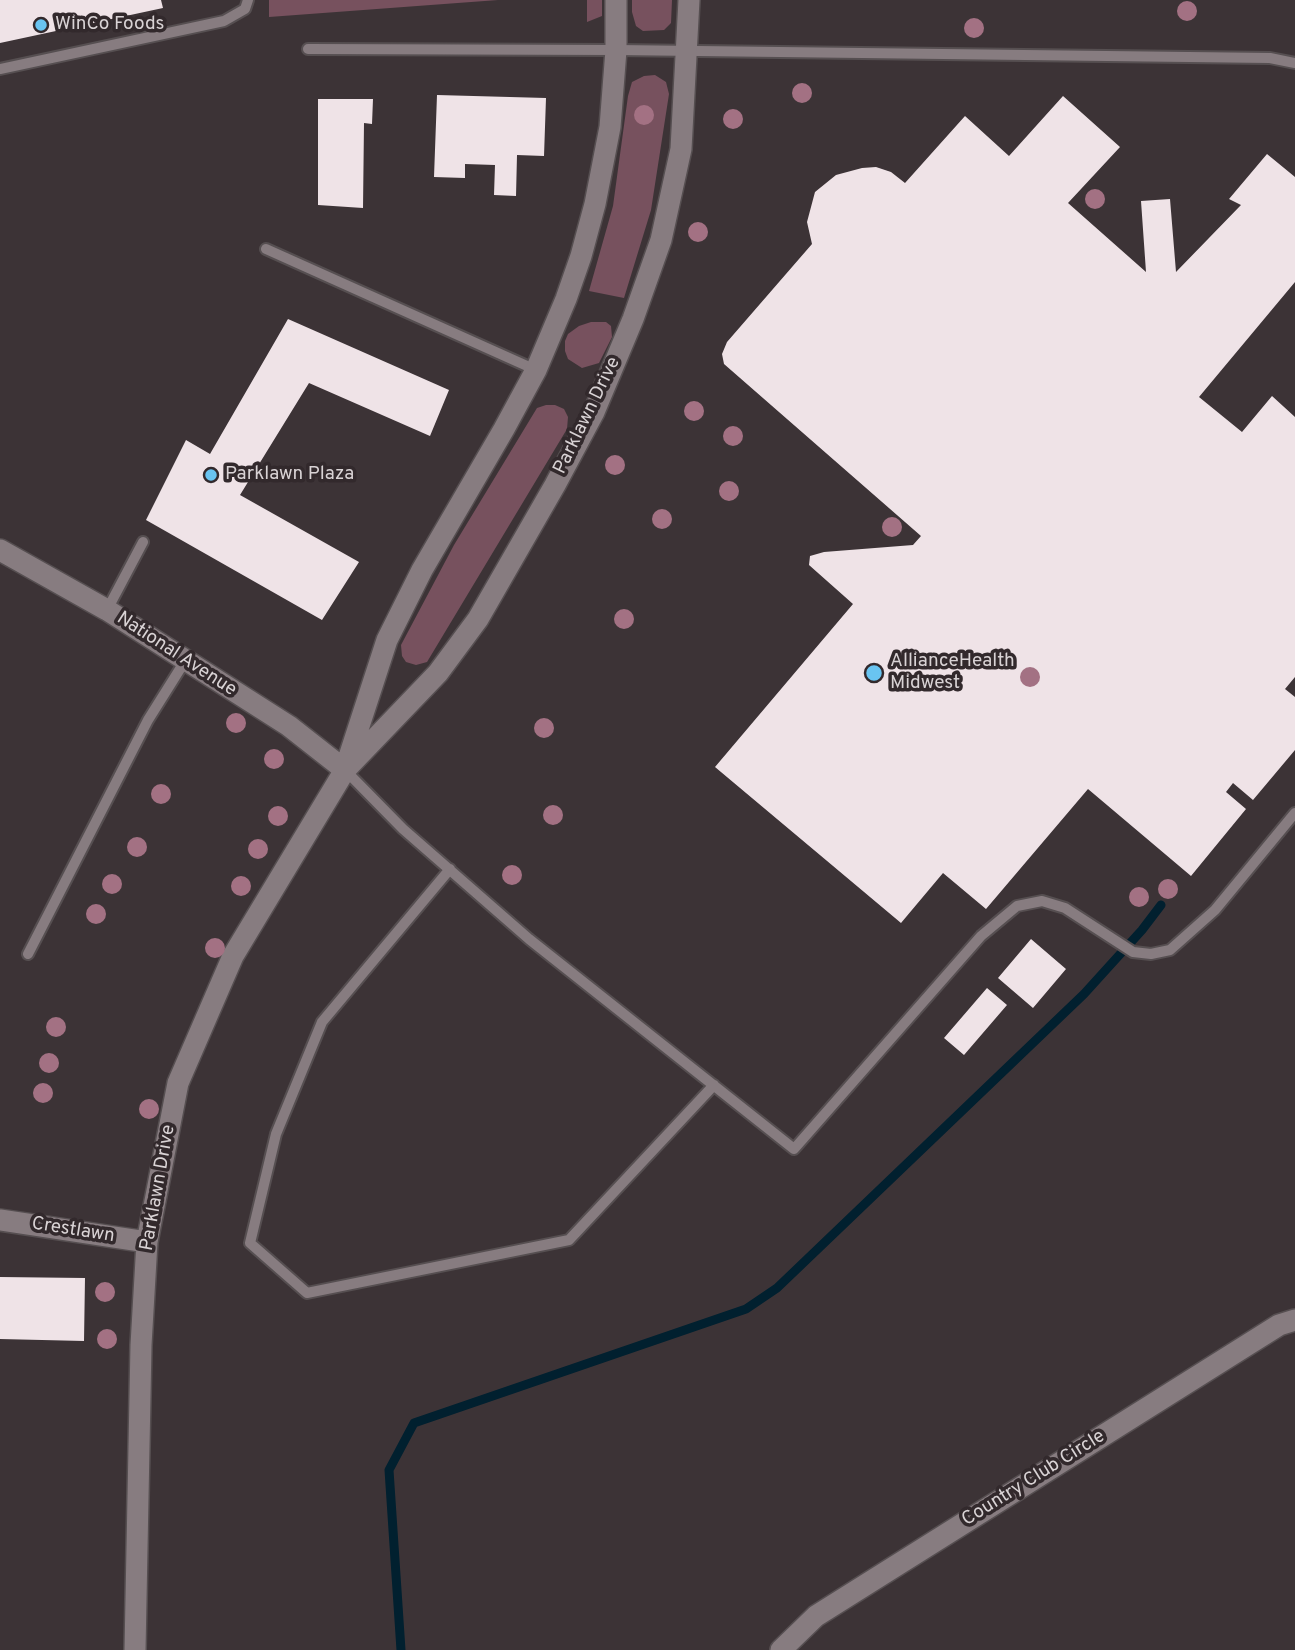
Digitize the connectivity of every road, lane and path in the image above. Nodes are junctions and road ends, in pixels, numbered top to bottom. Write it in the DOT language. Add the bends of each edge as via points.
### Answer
graph roads {
  1 [pos="248,0"];
  2 [pos="616,0"];
  3 [pos="689,0"];
  4 [pos="308,49"];
  5 [pos="616,50"];
  6 [pos="688,51"];
  7 [pos="1295,63"];
  8 [pos="0,69"];
  9 [pos="266,249"];
  10 [pos="536,370"];
  11 [pos="143,542"];
  12 [pos="0,550"];
  13 [pos="107,610"];
  14 [pos="185,661"];
  15 [pos="345,770"];
  16 [pos="1295,813"];
  17 [pos="450,869"];
  18 [pos="28,954"];
  19 [pos="714,1085"];
  20 [pos="0,1220"];
  21 [pos="147,1242"];
  22 [pos="1295,1320"];
  23 [pos="135,1650"];
  24 [pos="781,1650"];
  1 -- 8 [label="lane" via="245,9 224,21"];
  2 -- 5 [label="street, Parklawn Drive"];
  3 -- 6 [label="street, Parklawn Drive"];
  4 -- 5 [label="lane"];
  5 -- 6 [label="lane"];
  5 -- 10 [label="street, Parklawn Drive" via="610,127 595,204 566,299"];
  6 -- 7 [label="lane" via="1270,58"];
  6 -- 15 [label="street, Parklawn Drive" via="681,149 661,240 594,412 478,619 438,673"];
  9 -- 10 [label="lane"];
  10 -- 15 [label="street, Parklawn Drive" via="387,640"];
  11 -- 13 [label="lane"];
  12 -- 13 [label="street, National Avenue"];
  13 -- 14 [label="street, National Avenue"];
  14 -- 15 [label="street, National Avenue" via="289,726"];
  14 -- 18 [label="lane" via="148,720"];
  15 -- 17 [label="lane"];
  15 -- 21 [label="street, Parklawn Drive" via="233,956 178,1083"];
  16 -- 19 [label="lane" via="1216,910 1170,950 1133,952 1065,908 1042,901 1017,906 981,936 794,1149"];
  17 -- 19 [label="lane" via="529,939"];
  17 -- 19 [label="lane" via="322,1021 276,1134 250,1243 307,1293 569,1240"];
  20 -- 21 [label="street, Crestlawn"];
  21 -- 23 [label="street, Parklawn Drive"];
  22 -- 24 [label="street, Country Club Circle" via="1279,1325 816,1616"];
}
